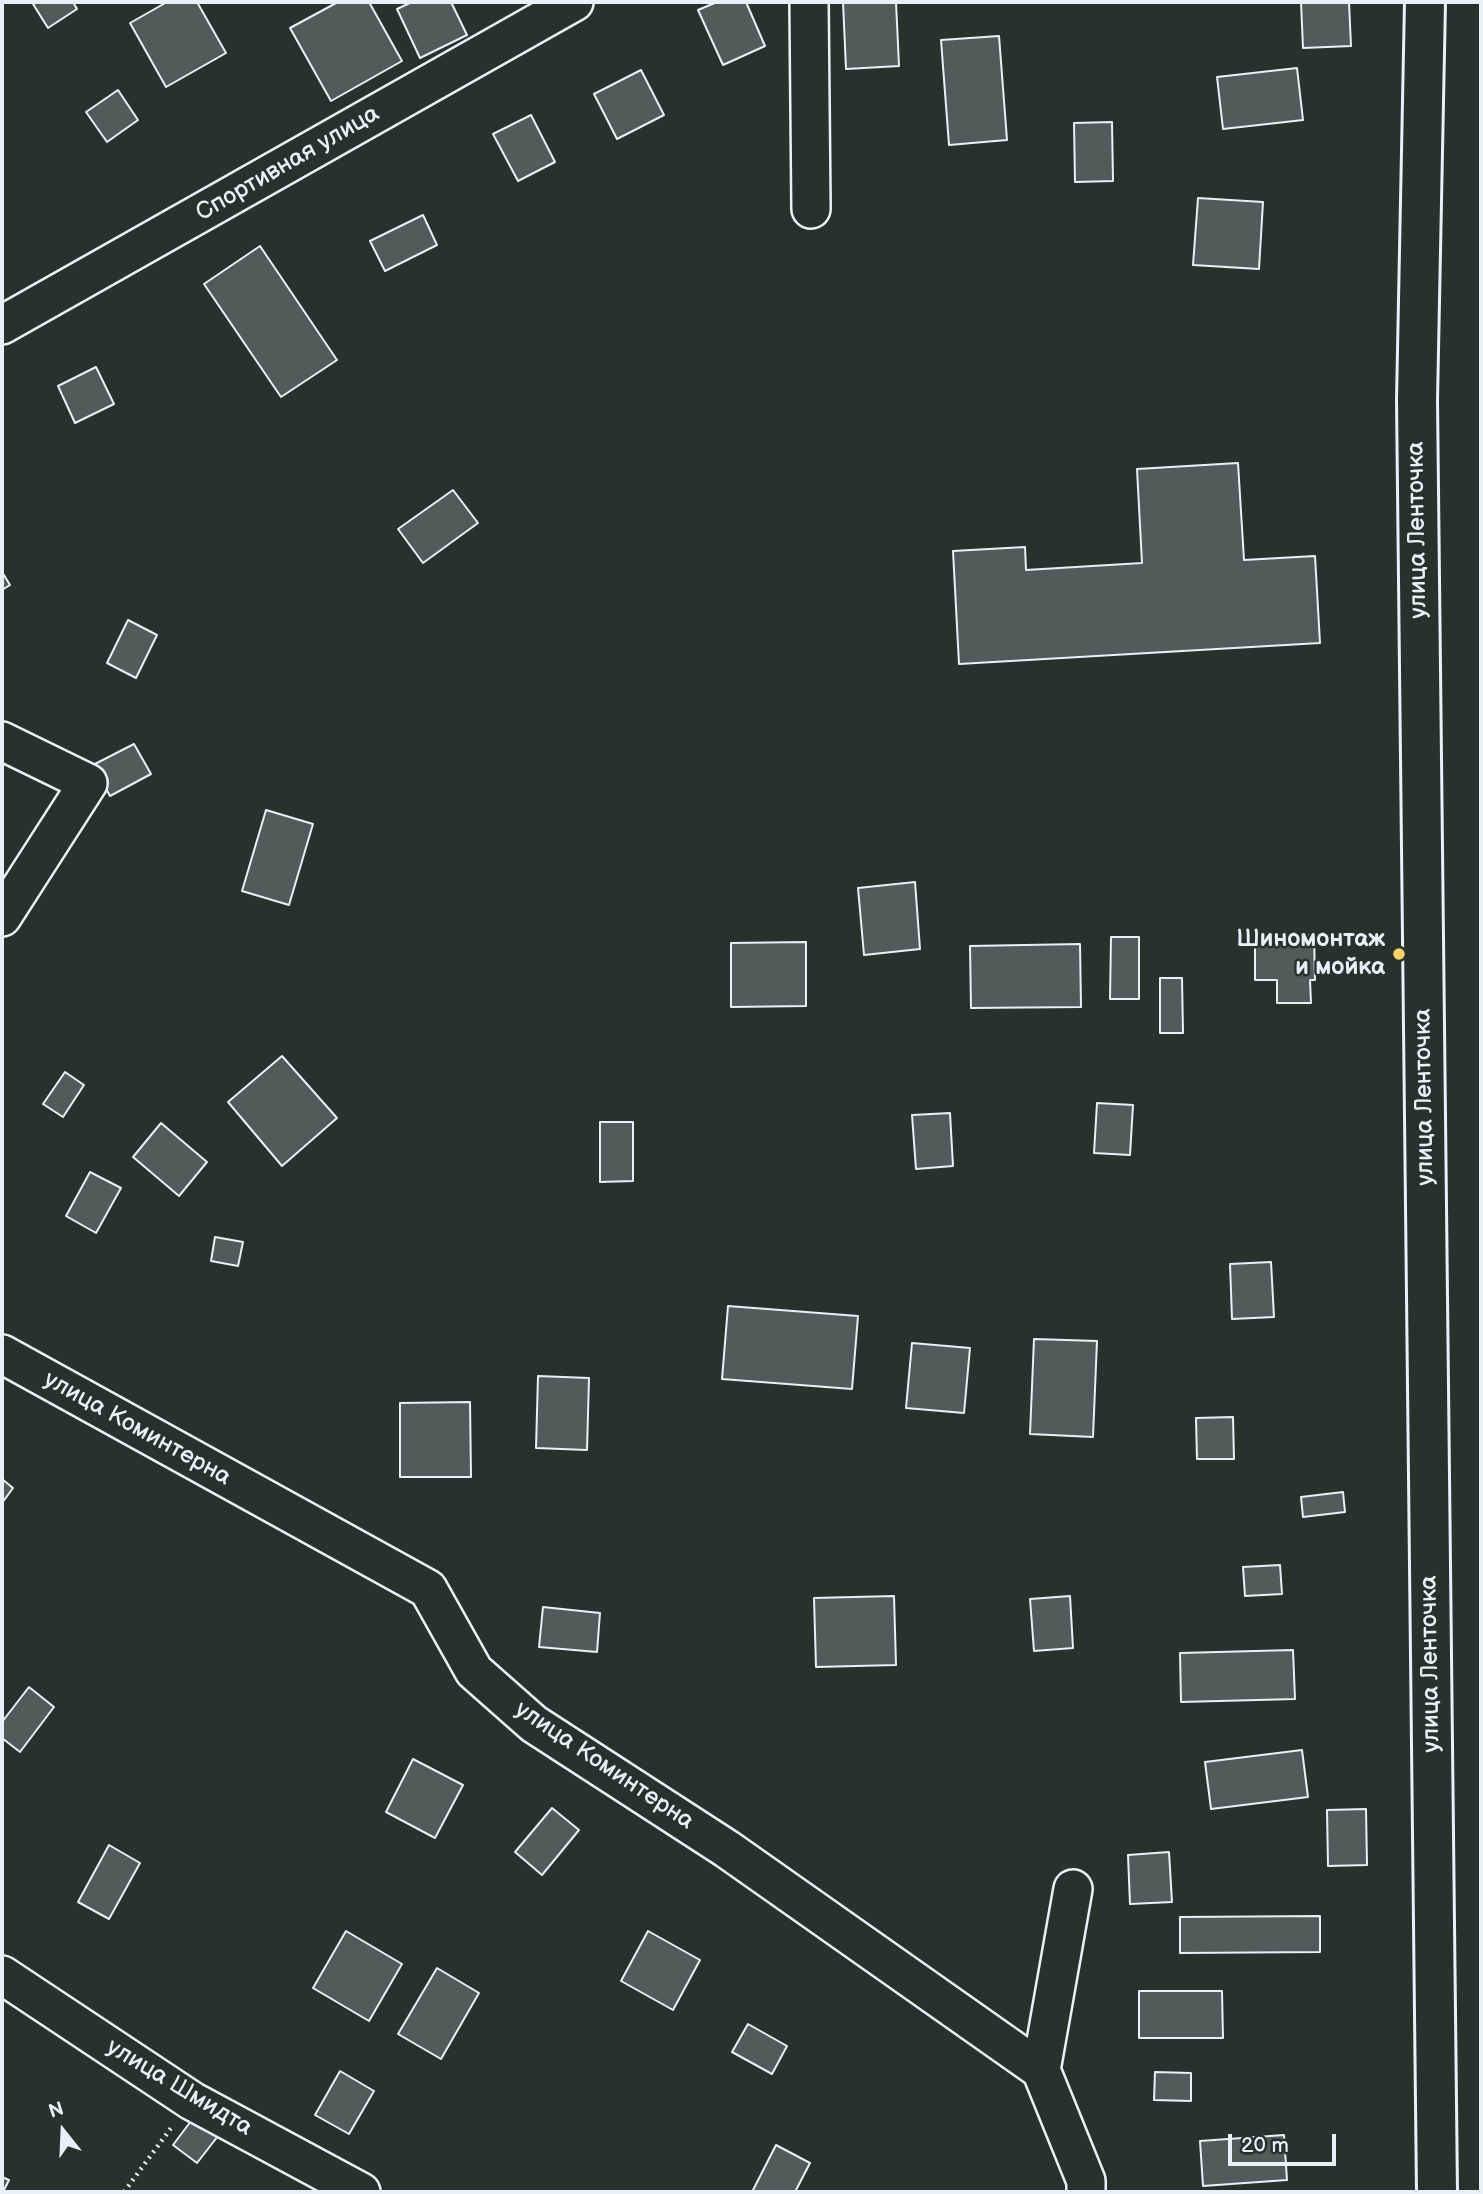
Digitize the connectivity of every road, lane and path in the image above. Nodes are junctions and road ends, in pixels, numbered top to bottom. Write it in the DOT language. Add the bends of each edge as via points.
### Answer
graph roads {
  1 [pos="573,2"];
  2 [pos="808,2"];
  3 [pos="1425,2"];
  4 [pos="811,209"];
  5 [pos="2,326"];
  6 [pos="2,741"];
  7 [pos="2,917"];
  8 [pos="2,1354"];
  9 [pos="1073,1889"];
  10 [pos="2,1975"];
  11 [pos="1041,2070"];
  12 [pos="192,2101"];
  13 [pos="124,2192"];
  14 [pos="361,2192"];
  15 [pos="1086,2192"];
  16 [pos="1437,2192"];
  1 -- 5 [label="street, Спортивная улица"];
  2 -- 4 [label="street"];
  3 -- 16 [label="main road, улица Ленточка" via="1417,400"];
  6 -- 7 [label="street" via="88,783"];
  8 -- 11 [label="street, улица Коминтерна" via="428,1589 474,1671 534,1724 727,1849"];
  9 -- 11 [label="street"];
  10 -- 12 [label="street, улица Шмидта"];
  11 -- 15 [label="street" via="1086,2181"];
  12 -- 13 [label="path"];
  12 -- 14 [label="street, улица Шмидта"];
}
